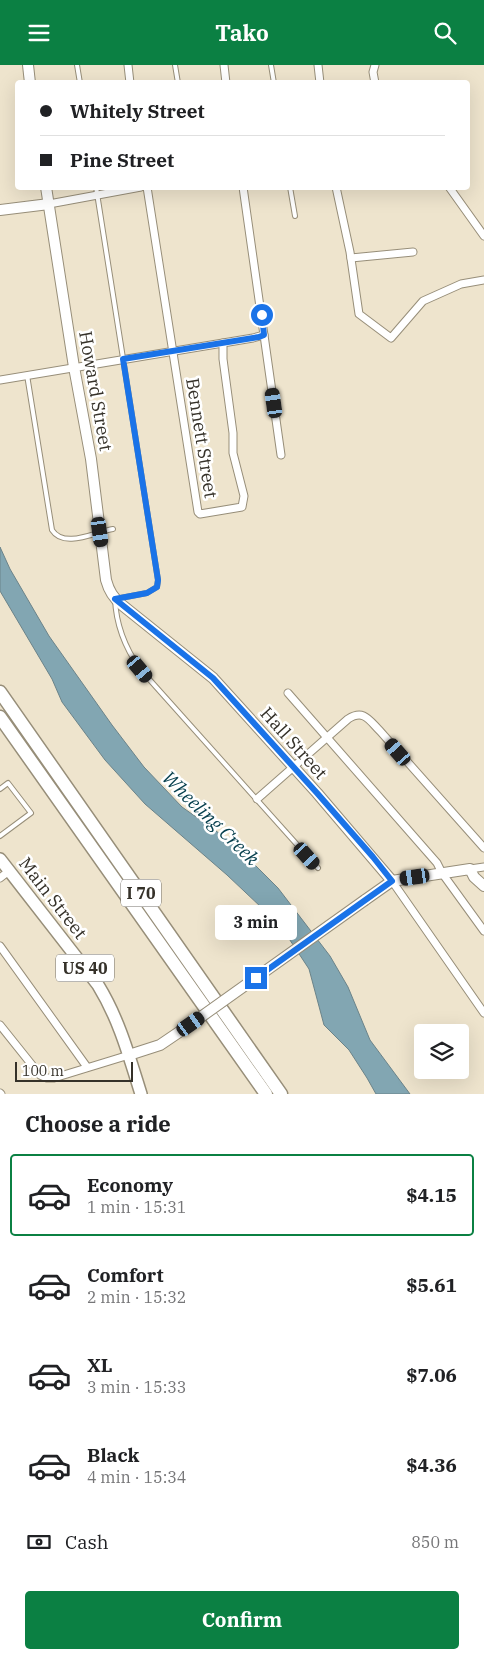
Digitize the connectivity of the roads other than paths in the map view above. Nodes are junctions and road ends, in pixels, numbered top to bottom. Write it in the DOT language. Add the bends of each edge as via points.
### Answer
graph roads {
  1 [pos="28,65"];
  2 [pos="77,65"];
  3 [pos="128,65"];
  4 [pos="175,65"];
  5 [pos="224,65"];
  6 [pos="271,65"];
  7 [pos="318,65"];
  8 [pos="375,65"];
  9 [pos="30,80"];
  10 [pos="80,80"];
  11 [pos="130,80"];
  12 [pos="178,80"];
  13 [pos="226,80"];
  14 [pos="274,80"];
  15 [pos="320,80"];
  16 [pos="374,80"];
  17 [pos="47,190"];
  18 [pos="147,190"];
  19 [pos="243,190"];
  20 [pos="290,190"];
  21 [pos="337,190"];
  22 [pos="451,190"];
  23 [pos="96,191"];
  24 [pos="49,203"];
  25 [pos="0,210"];
  26 [pos="295,217"];
  27 [pos="484,236"];
  28 [pos="413,252"];
  29 [pos="351,258"];
  30 [pos="484,280"];
  31 [pos="264,335"];
  32 [pos="223,343"];
  33 [pos="173,352"];
  34 [pos="123,359"];
  35 [pos="74,367"];
  36 [pos="27,375"];
  37 [pos="0,380"];
  38 [pos="281,455"];
  39 [pos="113,529"];
  40 [pos="100,532"];
  41 [pos="115,599"];
  42 [pos="0,692"];
  43 [pos="288,693"];
  44 [pos="0,717"];
  45 [pos="326,738"];
  46 [pos="293,767"];
  47 [pos="0,789"];
  48 [pos="257,799"];
  49 [pos="0,836"];
  50 [pos="484,848"];
  51 [pos="0,859"];
  52 [pos="484,867"];
  53 [pos="318,868"];
  54 [pos="470,869"];
  55 [pos="442,873"];
  56 [pos="4,874"];
  57 [pos="392,881"];
  58 [pos="484,886"];
  59 [pos="484,931"];
  60 [pos="0,946"];
  61 [pos="484,1013"];
  62 [pos="0,1025"];
  63 [pos="129,1055"];
  64 [pos="87,1067"];
  65 [pos="141,1094"];
  66 [pos="266,1094"];
  67 [pos="281,1094"];
  1 -- 9 [label="street"];
  2 -- 10 [label="lane"];
  3 -- 11 [label="street"];
  4 -- 12 [label="lane"];
  5 -- 13 [label="street"];
  6 -- 14 [label="lane"];
  7 -- 15 [label="street"];
  8 -- 16 [label="street"];
  17 -- 24 [label="street, Howard Street"];
  18 -- 33 [label="street, Bennett Street"];
  19 -- 31 [label="street"];
  20 -- 26 [label="lane"];
  21 -- 29 [label="street"];
  22 -- 27 [label="street"];
  23 -- 24 [label="street"];
  23 -- 34 [label="lane"];
  24 -- 25 [label="street"];
  24 -- 35 [label="street, Howard Street"];
  28 -- 29 [label="street"];
  29 -- 30 [label="street" via="360,315 391,338 423,301 461,284"];
  31 -- 32 [label="street"];
  31 -- 38 [label="street"];
  32 -- 33 [label="street"];
  32 -- 33 [label="street, Bennett Street" via="232,453 244,496 242,507 198,512"];
  33 -- 34 [label="street"];
  34 -- 35 [label="street"];
  34 -- 41 [label="lane" via="158,580 157,587 147,593"];
  35 -- 36 [label="street"];
  35 -- 40 [label="street, Howard Street"];
  36 -- 37 [label="street"];
  36 -- 40 [label="lane" via="52,530 63,539"];
  39 -- 40 [label="lane"];
  40 -- 41 [label="street, Howard Street" via="108,587"];
  41 -- 46 [label="street, Hall Street" via="213,678"];
  41 -- 48 [label="lane" via="116,615 137,665"];
  42 -- 67 [label="highway, I 70"];
  43 -- 45 [label="street"];
  44 -- 66 [label="highway, I 70"];
  45 -- 46 [label="street"];
  45 -- 50 [label="street" via="353,716 366,716"];
  45 -- 55 [label="street" via="438,863"];
  46 -- 48 [label="street"];
  46 -- 57 [label="street, Hall Street"];
  47 -- 49 [label="lane" via="8,783 31,813"];
  48 -- 53 [label="lane"];
  51 -- 56 [label="main road, Main Street / US 40"];
  52 -- 54 [label="street"];
  54 -- 55 [label="street"];
  54 -- 58 [label="street"];
  55 -- 57 [label="street"];
  55 -- 59 [label="street"];
  56 -- 63 [label="main road, Main Street / US 40" via="98,985 114,1013"];
  57 -- 61 [label="street"];
  57 -- 63 [label="street, bridge" via="160,1045"];
  60 -- 64 [label="street"];
  62 -- 64 [label="street" via="44,1077 54,1078"];
  63 -- 64 [label="street"];
  63 -- 65 [label="main road, Main Street / US 40"];
}
